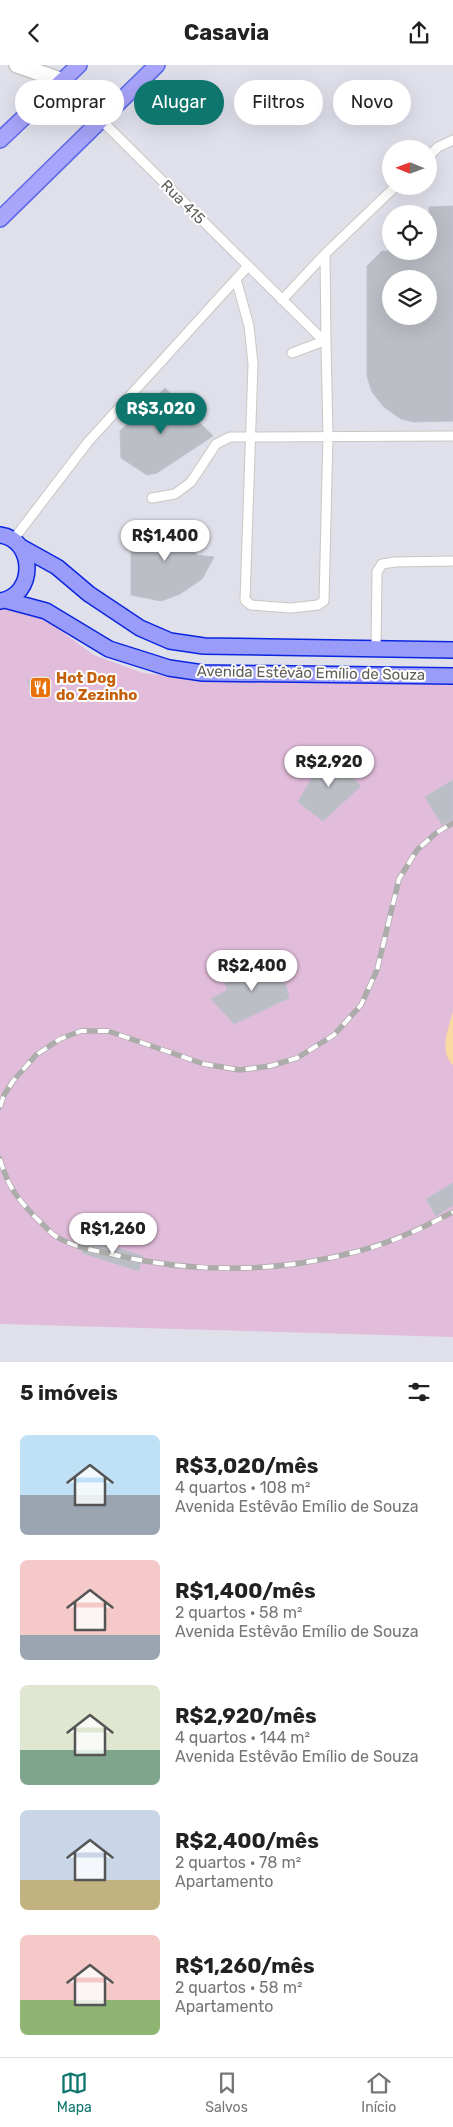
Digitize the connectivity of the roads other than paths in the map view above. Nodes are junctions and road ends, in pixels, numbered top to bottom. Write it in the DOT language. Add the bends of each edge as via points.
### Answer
graph roads {
  1 [pos="16,65"];
  2 [pos="79,65"];
  3 [pos="157,65"];
  4 [pos="35,68"];
  5 [pos="61,80"];
  6 [pos="64,80"];
  7 [pos="124,97"];
  8 [pos="16,125"];
  9 [pos="96,125"];
  10 [pos="106,125"];
  11 [pos="0,140"];
  12 [pos="453,140"];
  13 [pos="438,147"];
  14 [pos="387,195"];
  15 [pos="0,219"];
  16 [pos="325,254"];
  17 [pos="248,267"];
  18 [pos="236,279"];
  19 [pos="282,300"];
  20 [pos="325,342"];
  21 [pos="292,353"];
  22 [pos="328,435"];
  23 [pos="251,436"];
  24 [pos="453,436"];
  25 [pos="152,498"];
  26 [pos="7,538"];
  27 [pos="453,561"];
  28 [pos="2,601"];
  29 [pos="376,649"];
  30 [pos="453,650"];
  31 [pos="453,676"];
  1 -- 4 [label="street"];
  2 -- 6 [label="main road"];
  3 -- 7 [label="main road"];
  4 -- 5 [label="street"];
  8 -- 11 [label="main road"];
  9 -- 15 [label="main road"];
  10 -- 17 [label="lane, Rua 415"];
  12 -- 13 [label="lane"];
  14 -- 16 [label="lane"];
  16 -- 19 [label="lane"];
  16 -- 20 [label="lane"];
  17 -- 18 [label="lane"];
  17 -- 19 [label="lane, Rua 415"];
  18 -- 23 [label="lane" via="249,326 253,365"];
  18 -- 26 [label="lane" via="88,442"];
  19 -- 20 [label="lane, Rua 415"];
  20 -- 21 [label="lane"];
  20 -- 22 [label="lane"];
  22 -- 23 [label="lane"];
  22 -- 23 [label="lane" via="324,601 318,605 290,608 251,605 245,600"];
  22 -- 24 [label="lane"];
  23 -- 25 [label="lane" via="230,437 216,444 192,482 175,493"];
  26 -- 28 [label="highway" via="27,562 27,578 14,595"];
  26 -- 29 [label="highway, Avenida Estêvão Emílio de Souza" via="57,567 89,594 140,628 170,641 204,646"];
  27 -- 29 [label="lane" via="382,564 377,572"];
  28 -- 31 [label="highway, Avenida Estêvão Emílio de Souza" via="46,611 109,649 169,668 203,673"];
  29 -- 30 [label="highway, Avenida Estêvão Emílio de Souza"];
}
